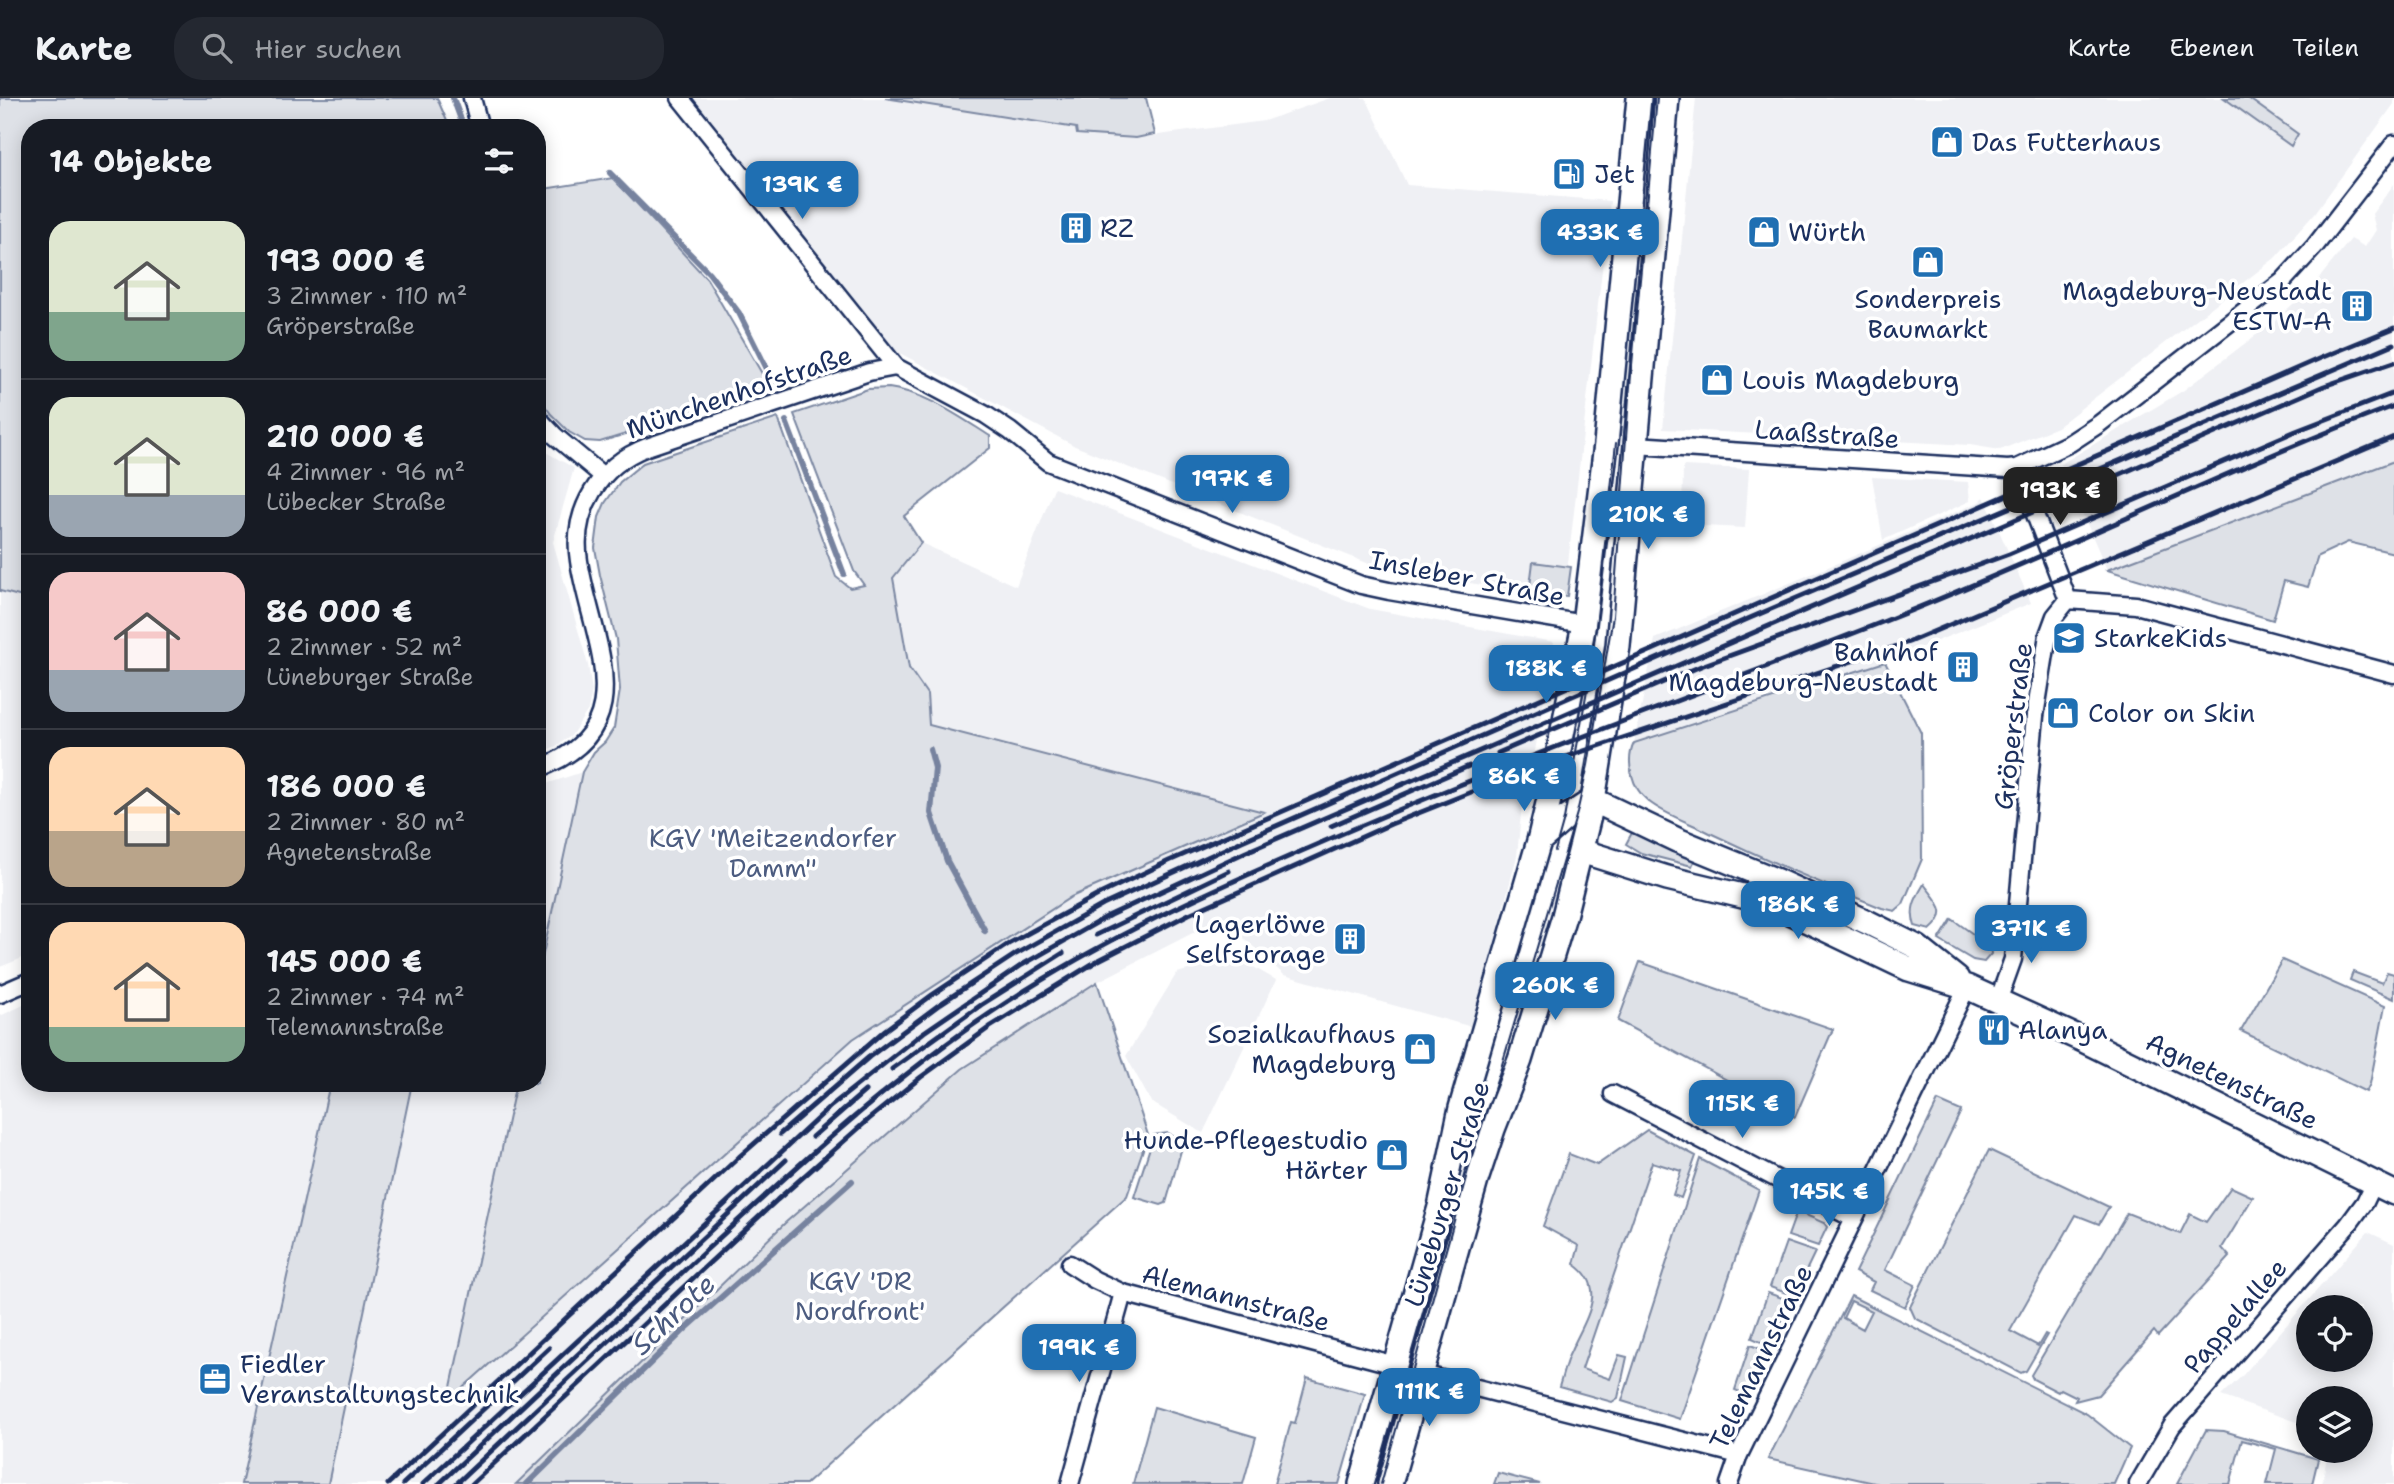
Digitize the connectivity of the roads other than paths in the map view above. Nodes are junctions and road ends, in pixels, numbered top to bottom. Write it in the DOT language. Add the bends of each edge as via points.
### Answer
graph roads {
  1 [pos="472,98"];
  2 [pos="680,98"];
  3 [pos="1639,98"];
  4 [pos="1667,98"];
  5 [pos="478,119"];
  6 [pos="2394,144"];
  7 [pos="896,367"];
  8 [pos="546,426"];
  9 [pos="1635,445"];
  10 [pos="2017,468"];
  11 [pos="603,476"];
  12 [pos="2068,600"];
  13 [pos="1584,624"];
  14 [pos="2394,674"];
  15 [pos="546,765"];
  16 [pos="1550,794"];
  17 [pos="1593,800"];
  18 [pos="1564,819"];
  19 [pos="1539,841"];
  20 [pos="1581,851"];
  21 [pos="21,985"];
  22 [pos="1968,987"];
  23 [pos="0,995"];
  24 [pos="1998,1000"];
  25 [pos="1613,1094"];
  26 [pos="2384,1188"];
  27 [pos="1854,1219"];
  28 [pos="1070,1264"];
  29 [pos="1123,1293"];
  30 [pos="1395,1365"];
  31 [pos="1422,1374"];
  32 [pos="1739,1455"];
  33 [pos="1070,1484"];
  34 [pos="1361,1484"];
  35 [pos="1390,1484"];
  36 [pos="1729,1484"];
  37 [pos="2138,1484"];
  1 -- 5 [label="street"];
  2 -- 7 [label="street, Insleber Straße"];
  3 -- 13 [label="main road, Lüneburger Straße"];
  4 -- 9 [label="main road, Lüneburger Straße"];
  6 -- 10 [label="street" via="2315,246 2275,288 2099,424"];
  7 -- 11 [label="street, Münchenhofstraße" via="647,447 622,459"];
  7 -- 13 [label="street, Insleber Straße" via="995,421 1051,463 1353,581 1389,592"];
  8 -- 11 [label="street"];
  9 -- 10 [label="street, Laaßstraße"];
  9 -- 17 [label="main road, Lüneburger Straße" via="1617,653"];
  10 -- 12 [label="street"];
  11 -- 15 [label="street, Münchenhofstraße" via="584,506 578,547 603,662 604,696 582,743"];
  12 -- 14 [label="street" via="2137,605"];
  12 -- 24 [label="street, Gröperstraße" via="2048,635 2035,716 2013,959"];
  13 -- 16 [label="main road, Lüneburger Straße"];
  16 -- 18 [label="main road"];
  16 -- 19 [label="main road, Lüneburger Straße"];
  17 -- 18 [label="main road"];
  17 -- 20 [label="main road, Lüneburger Straße"];
  17 -- 22 [label="main road, Agnetenstraße" via="1907,942"];
  18 -- 19 [label="main road"];
  18 -- 20 [label="main road"];
  19 -- 30 [label="main road, Lüneburger Straße" via="1461,1108 1442,1198"];
  20 -- 22 [label="main road, Agnetenstraße" via="1774,906 1909,969"];
  20 -- 31 [label="main road, Lüneburger Straße" via="1520,1060 1480,1165"];
  21 -- 23 [label="street"];
  22 -- 24 [label="main road, Agnetenstraße"];
  22 -- 27 [label="street, Telemannstraße"];
  24 -- 26 [label="main road, Agnetenstraße"];
  25 -- 27 [label="street"];
  26 -- 37 [label="street, Pappelallee" via="2365,1202 2172,1426"];
  27 -- 32 [label="street, Telemannstraße"];
  28 -- 29 [label="street, Alemannstraße"];
  29 -- 30 [label="street, Alemannstraße"];
  29 -- 33 [label="street"];
  30 -- 34 [label="main road, Lüneburger Straße"];
  31 -- 32 [label="street"];
  31 -- 35 [label="main road, Lüneburger Straße"];
  32 -- 36 [label="street, Telemannstraße"];
}
